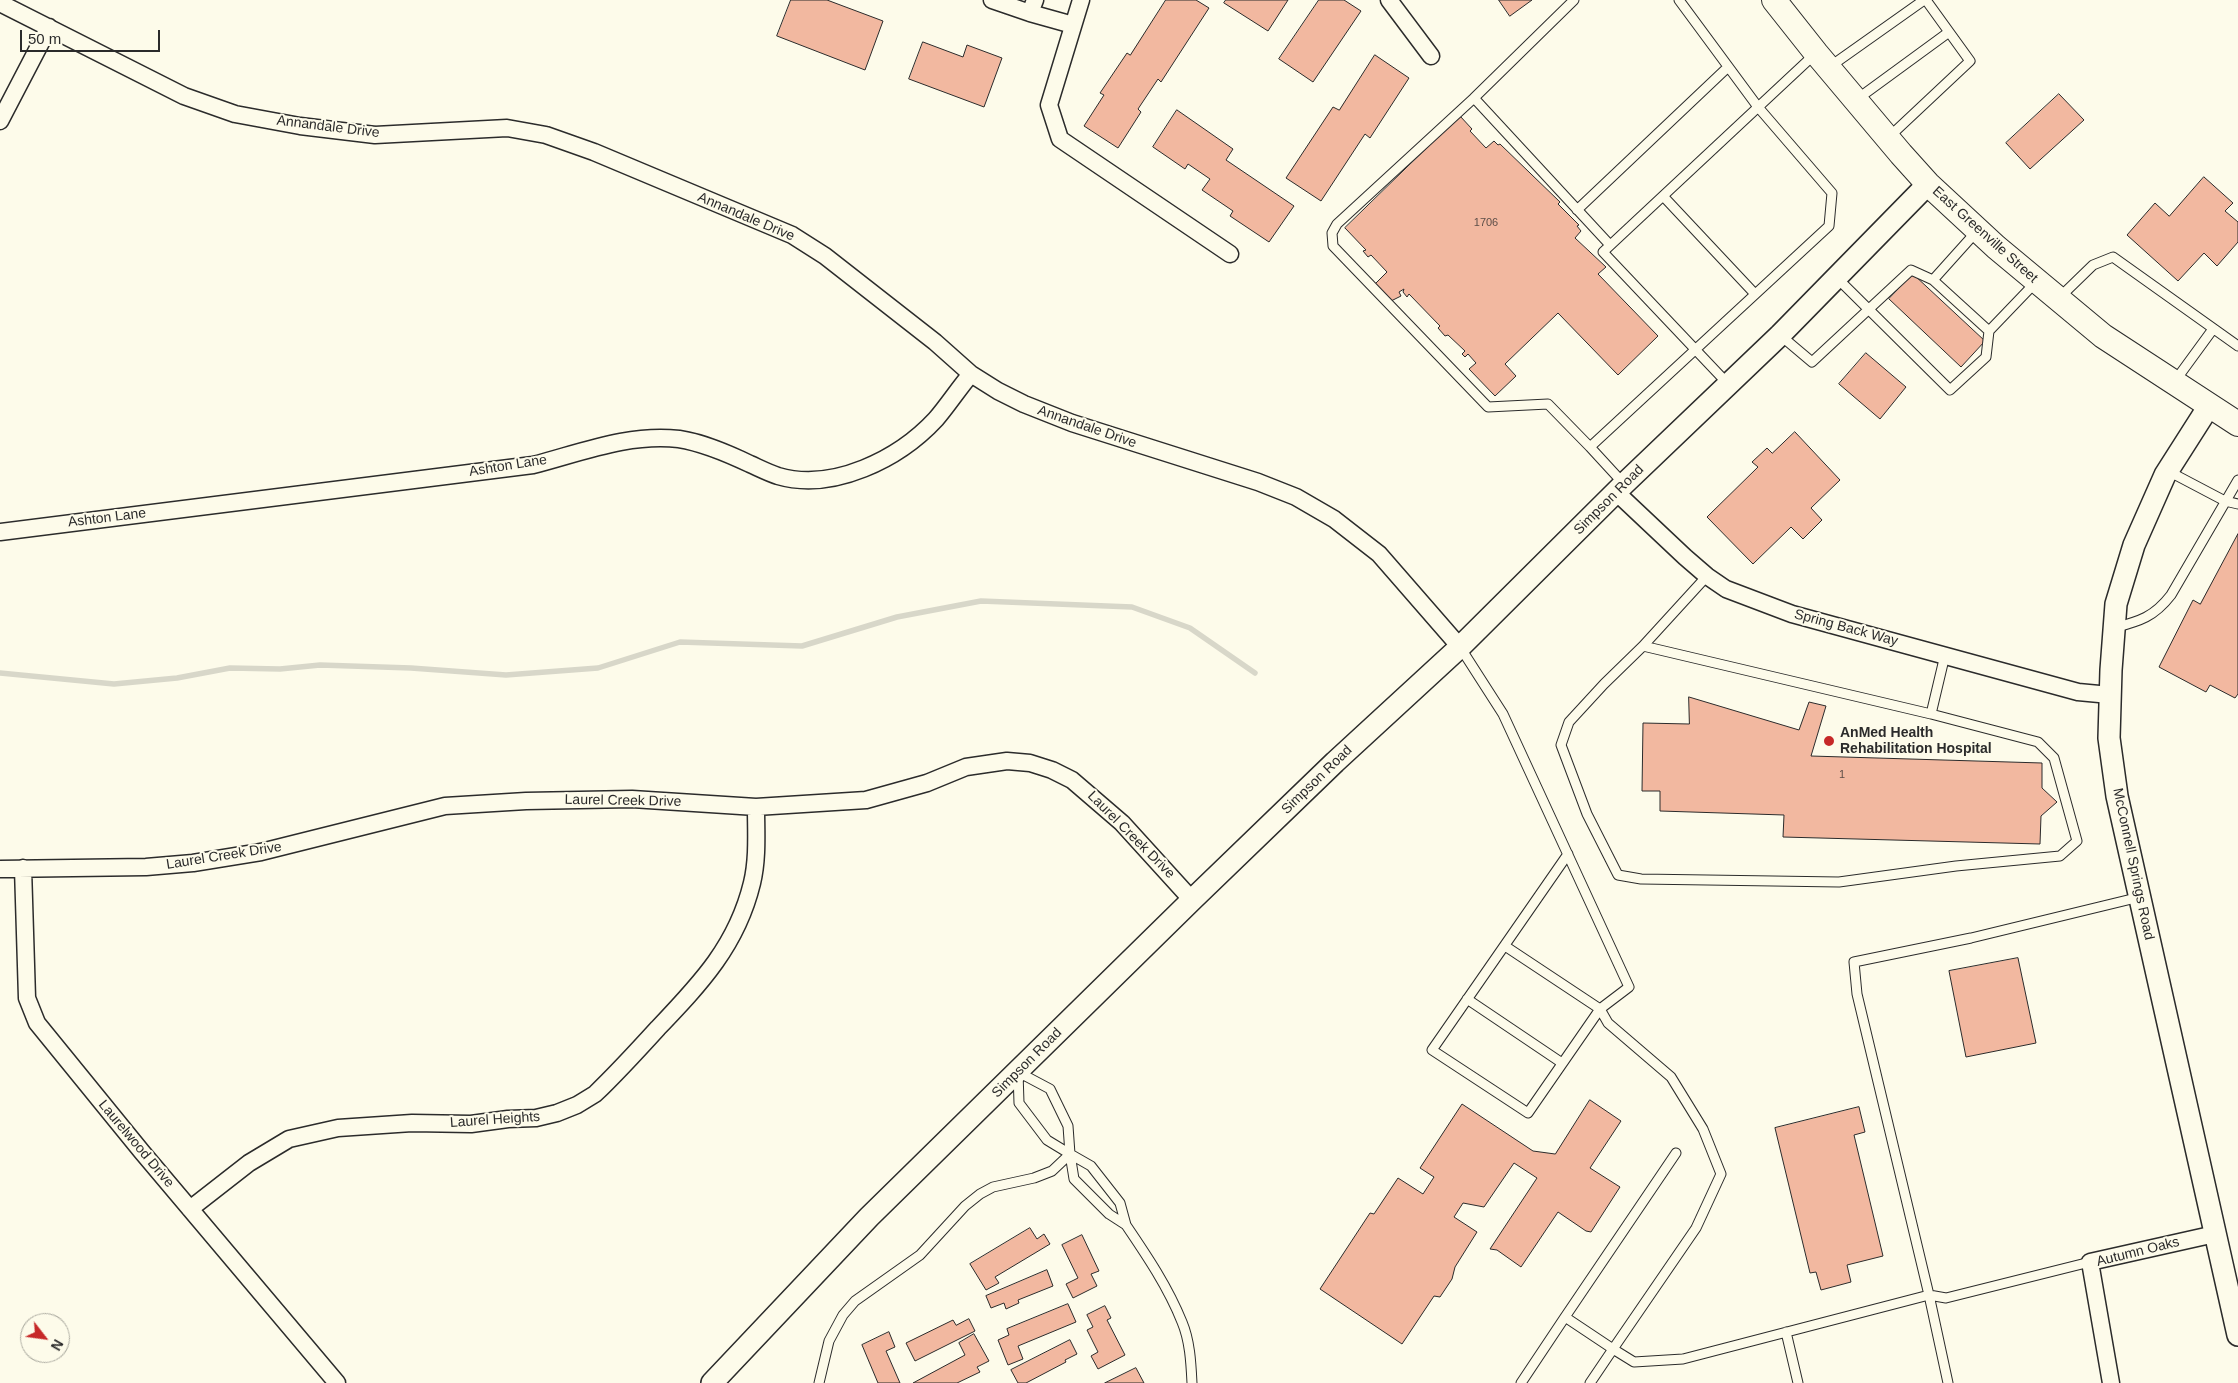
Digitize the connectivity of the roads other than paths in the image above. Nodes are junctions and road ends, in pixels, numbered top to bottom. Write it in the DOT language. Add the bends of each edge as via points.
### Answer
graph roads {
  1 [pos="992,0"];
  2 [pos="1081,0"];
  3 [pos="1389,0"];
  4 [pos="1574,0"];
  5 [pos="1679,0"];
  6 [pos="1774,0"];
  7 [pos="1925,0"];
  8 [pos="0,3"];
  9 [pos="1032,6"];
  10 [pos="1074,25"];
  11 [pos="49,27"];
  12 [pos="1949,32"];
  13 [pos="1431,56"];
  14 [pos="1822,61"];
  15 [pos="1728,67"];
  16 [pos="1474,98"];
  17 [pos="1856,100"];
  18 [pos="1758,108"];
  19 [pos="0,121"];
  20 [pos="1888,138"];
  21 [pos="1928,184"];
  22 [pos="1663,196"];
  23 [pos="1577,210"];
  24 [pos="1978,230"];
  25 [pos="1610,245"];
  26 [pos="1230,254"];
  27 [pos="1836,277"];
  28 [pos="1933,280"];
  29 [pos="2036,282"];
  30 [pos="1755,294"];
  31 [pos="2058,299"];
  32 [pos="1869,309"];
  33 [pos="2213,328"];
  34 [pos="1989,331"];
  35 [pos="1780,335"];
  36 [pos="2238,346"];
  37 [pos="1694,349"];
  38 [pos="971,374"];
  39 [pos="2174,382"];
  40 [pos="1728,385"];
  41 [pos="2209,406"];
  42 [pos="2238,424"];
  43 [pos="1590,447"];
  44 [pos="2168,471"];
  45 [pos="2238,480"];
  46 [pos="1620,488"];
  47 [pos="2226,501"];
  48 [pos="2238,504"];
  49 [pos="0,532"];
  50 [pos="1706,576"];
  51 [pos="2114,628"];
  52 [pos="1643,646"];
  53 [pos="1460,647"];
  54 [pos="1945,654"];
  55 [pos="2110,695"];
  56 [pos="1931,714"];
  57 [pos="756,806"];
  58 [pos="1568,854"];
  59 [pos="23,868"];
  60 [pos="0,869"];
  61 [pos="2140,896"];
  62 [pos="1192,900"];
  63 [pos="1505,946"];
  64 [pos="1467,999"];
  65 [pos="1600,1009"];
  66 [pos="1562,1063"];
  67 [pos="1018,1072"];
  68 [pos="1676,1153"];
  69 [pos="1070,1154"];
  70 [pos="190,1209"];
  71 [pos="1126,1225"];
  72 [pos="2216,1234"];
  73 [pos="2090,1262"];
  74 [pos="1929,1294"];
  75 [pos="1565,1317"];
  76 [pos="1786,1332"];
  77 [pos="2238,1335"];
  78 [pos="1613,1348"];
  79 [pos="337,1383"];
  80 [pos="712,1383"];
  81 [pos="819,1383"];
  82 [pos="1192,1383"];
  83 [pos="1520,1383"];
  84 [pos="1590,1383"];
  85 [pos="1798,1383"];
  86 [pos="1948,1383"];
  87 [pos="2112,1383"];
  1 -- 9 [label="street"];
  2 -- 10 [label="street"];
  3 -- 13 [label="street"];
  4 -- 16 [label="lane"];
  5 -- 15 [label="lane"];
  6 -- 14 [label="main road, East Greenville Street"];
  7 -- 12 [label="lane"];
  7 -- 14 [label="lane"];
  8 -- 11 [label="street, Annandale Drive"];
  9 -- 10 [label="street"];
  10 -- 26 [label="street" via="1049,105 1060,139"];
  11 -- 19 [label="street"];
  11 -- 38 [label="street, Annandale Drive" via="184,96 235,114 300,126 375,134 507,128 546,135 594,152 792,235 832,262"];
  12 -- 17 [label="lane"];
  12 -- 20 [label="lane" via="1970,61"];
  14 -- 17 [label="main road, East Greenville Street"];
  14 -- 18 [label="lane"];
  15 -- 18 [label="lane"];
  15 -- 23 [label="lane"];
  16 -- 23 [label="lane"];
  16 -- 43 [label="lane" via="1337,224 1332,234 1333,246 1488,407 1548,404"];
  17 -- 20 [label="main road, East Greenville Street"];
  18 -- 22 [label="lane"];
  18 -- 30 [label="lane" via="1832,193 1829,226"];
  20 -- 21 [label="main road, East Greenville Street"];
  21 -- 24 [label="main road, East Greenville Street"];
  21 -- 27 [label="street, Simpson Road"];
  22 -- 25 [label="lane"];
  22 -- 30 [label="lane"];
  23 -- 25 [label="lane"];
  24 -- 28 [label="lane"];
  24 -- 29 [label="main road, East Greenville Street"];
  25 -- 37 [label="lane" via="1603,252"];
  27 -- 32 [label="lane"];
  27 -- 35 [label="street, Simpson Road"];
  28 -- 32 [label="lane" via="1911,270"];
  28 -- 34 [label="lane"];
  29 -- 31 [label="main road, East Greenville Street"];
  29 -- 34 [label="lane"];
  30 -- 37 [label="lane"];
  31 -- 33 [label="lane" via="2093,264 2113,257"];
  31 -- 39 [label="main road, East Greenville Street" via="2103,336"];
  32 -- 34 [label="lane" via="1950,390 1986,357"];
  32 -- 35 [label="lane" via="1812,362"];
  33 -- 36 [label="lane"];
  33 -- 39 [label="lane"];
  35 -- 40 [label="street, Simpson Road"];
  37 -- 40 [label="lane"];
  37 -- 43 [label="lane"];
  38 -- 49 [label="street, Ashton Lane" via="936,418 903,446 866,466 819,480 777,476 699,443 643,439 615,443 533,465"];
  38 -- 53 [label="street, Annandale Drive" via="1024,404 1072,423 1258,482 1316,508 1379,554"];
  39 -- 41 [label="main road, East Greenville Street"];
  40 -- 46 [label="street, Simpson Road"];
  41 -- 42 [label="main road, East Greenville Street"];
  41 -- 44 [label="street, McConnell Springs Road"];
  43 -- 46 [label="lane"];
  44 -- 47 [label="lane"];
  44 -- 51 [label="street, McConnell Springs Road" via="2134,545 2116,604"];
  45 -- 47 [label="lane"];
  46 -- 50 [label="street, Spring Back Way"];
  46 -- 53 [label="street, Simpson Road"];
  47 -- 48 [label="lane"];
  47 -- 51 [label="lane" via="2171,595 2160,608 2144,619"];
  50 -- 52 [label="lane"];
  50 -- 54 [label="street, Spring Back Way" via="1726,589 1792,614"];
  51 -- 55 [label="street, McConnell Springs Road"];
  52 -- 56 [label="lane"];
  52 -- 56 [label="lane" via="1569,722 1561,745 1587,814 1618,875 1641,879 1839,882 2060,856 2077,842 2054,758 2038,742"];
  53 -- 58 [label="lane" via="1503,714"];
  53 -- 62 [label="street, Simpson Road"];
  54 -- 55 [label="street, Spring Back Way" via="2078,692"];
  54 -- 56 [label="lane"];
  55 -- 61 [label="street, McConnell Springs Road" via="2110,747 2117,796"];
  57 -- 59 [label="street, Laurel Creek Drive" via="632,799 445,806 261,852 194,863 146,867"];
  57 -- 62 [label="street, Laurel Creek Drive" via="866,800 927,783 966,767 1007,761 1030,763 1065,776 1091,794"];
  57 -- 70 [label="street, Laurel Heights" via="756,860 752,881 740,922 730,941 700,984 595,1094 570,1108 536,1118 471,1124 412,1123 338,1128 289,1139 249,1163"];
  58 -- 63 [label="lane"];
  58 -- 65 [label="lane" via="1629,986"];
  59 -- 60 [label="street, Laurel Creek Drive"];
  59 -- 70 [label="street, Laurelwood Drive" via="27,998 37,1022"];
  61 -- 72 [label="street, McConnell Springs Road"];
  61 -- 74 [label="lane" via="1971,938 1854,962 1857,994"];
  62 -- 67 [label="street, Simpson Road"];
  63 -- 64 [label="lane"];
  63 -- 65 [label="lane"];
  64 -- 66 [label="lane"];
  64 -- 66 [label="lane" via="1432,1050 1528,1113"];
  65 -- 66 [label="lane"];
  65 -- 78 [label="lane" via="1608,1022 1671,1077 1703,1130 1721,1174 1696,1228"];
  67 -- 69 [label="lane" via="1019,1103 1048,1140"];
  67 -- 69 [label="lane" via="1050,1089 1068,1126"];
  67 -- 80 [label="street, Simpson Road" via="869,1217"];
  68 -- 75 [label="lane"];
  69 -- 71 [label="lane" via="1091,1166 1120,1203"];
  69 -- 71 [label="lane" via="1074,1179 1109,1214"];
  69 -- 81 [label="lane" via="1052,1171 993,1187 980,1194 920,1255 855,1301 843,1314 829,1341"];
  70 -- 79 [label="street, Laurelwood Drive"];
  71 -- 82 [label="lane" via="1159,1274 1183,1323"];
  72 -- 73 [label="street, Autumn Oaks"];
  72 -- 77 [label="street, McConnell Springs Road"];
  73 -- 74 [label="lane" via="1946,1298"];
  73 -- 87 [label="street, Autumn Oaks"];
  74 -- 76 [label="lane"];
  74 -- 86 [label="lane"];
  75 -- 78 [label="lane"];
  75 -- 83 [label="lane"];
  76 -- 78 [label="lane" via="1683,1359 1634,1362"];
  76 -- 85 [label="lane"];
  78 -- 84 [label="lane"];
}
